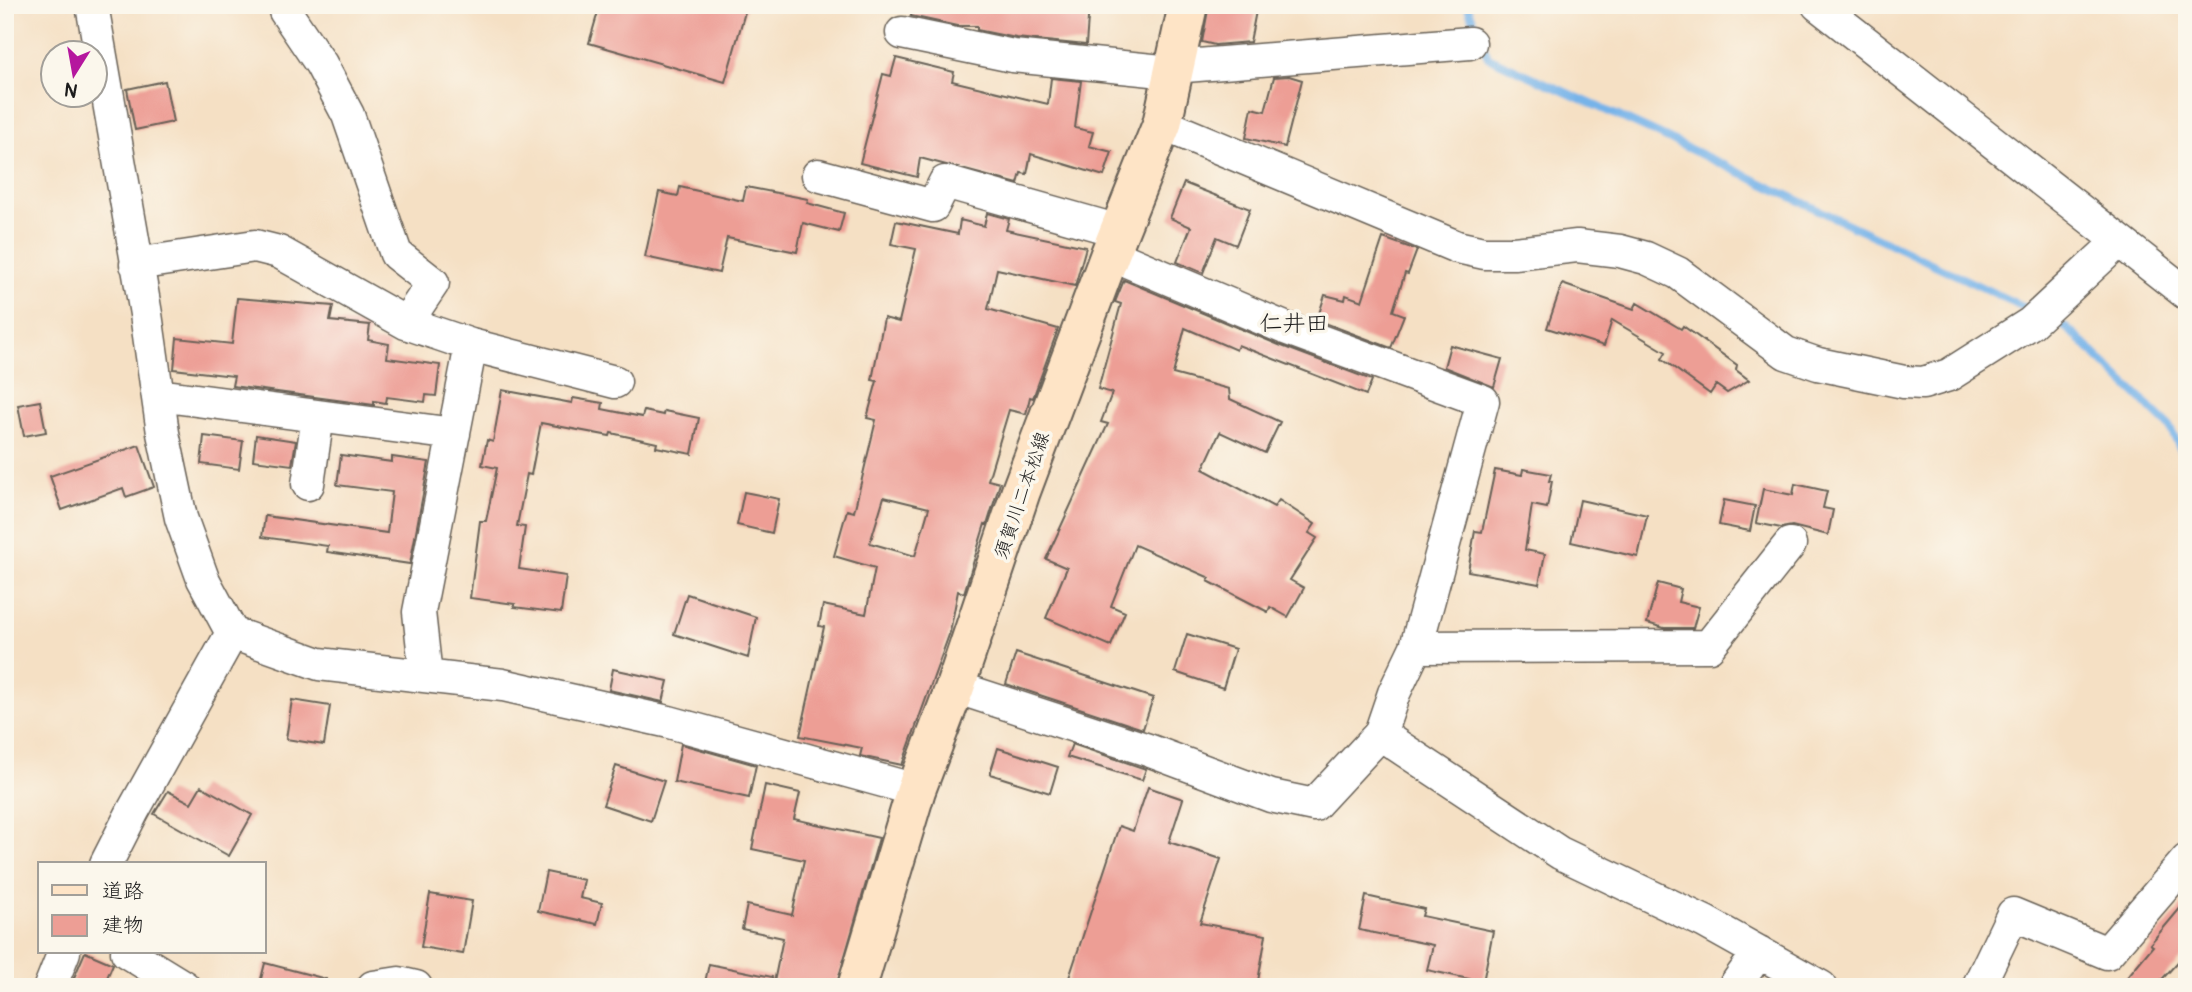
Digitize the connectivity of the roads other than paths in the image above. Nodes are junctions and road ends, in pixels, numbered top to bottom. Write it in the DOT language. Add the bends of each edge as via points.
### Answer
graph roads {
  1 [pos="92,5"];
  2 [pos="284,5"];
  3 [pos="1188,5"];
  4 [pos="1818,5"];
  5 [pos="902,33"];
  6 [pos="1470,43"];
  7 [pos="1173,70"];
  8 [pos="1162,124"];
  9 [pos="818,175"];
  10 [pos="2119,241"];
  11 [pos="1114,243"];
  12 [pos="136,264"];
  13 [pos="2187,295"];
  14 [pos="406,323"];
  15 [pos="471,345"];
  16 [pos="615,382"];
  17 [pos="158,396"];
  18 [pos="318,416"];
  19 [pos="454,434"];
  20 [pos="308,484"];
  21 [pos="1790,544"];
  22 [pos="232,633"];
  23 [pos="1416,648"];
  24 [pos="426,676"];
  25 [pos="955,687"];
  26 [pos="1380,734"];
  27 [pos="916,790"];
  28 [pos="2187,860"];
  29 [pos="107,862"];
  30 [pos="1759,952"];
  31 [pos="63,954"];
  32 [pos="130,954"];
  33 [pos="50,987"];
  34 [pos="184,987"];
  35 [pos="373,987"];
  36 [pos="416,987"];
  37 [pos="858,987"];
  38 [pos="1734,987"];
  39 [pos="1821,987"];
  40 [pos="1978,987"];
  1 -- 12 [label="street"];
  2 -- 14 [label="street" via="348,115 396,254 433,284"];
  3 -- 7 [label="main road, 須賀川二本松線"];
  4 -- 10 [label="street"];
  5 -- 7 [label="street" via="1013,56"];
  6 -- 7 [label="street"];
  7 -- 8 [label="main road, 須賀川二本松線"];
  8 -- 10 [label="street" via="1457,247 1494,253 1577,246 1646,258 1678,273 1786,353 1904,382 1923,383 1949,375 2042,313"];
  8 -- 11 [label="main road, 須賀川二本松線"];
  9 -- 11 [label="street" via="933,206 945,182"];
  10 -- 13 [label="street"];
  11 -- 23 [label="street" via="1285,328 1483,401"];
  11 -- 25 [label="main road, 須賀川二本松線" via="1021,491"];
  12 -- 14 [label="street" via="255,246 279,252"];
  12 -- 17 [label="street"];
  14 -- 15 [label="street"];
  15 -- 16 [label="street"];
  15 -- 19 [label="street"];
  17 -- 18 [label="street"];
  17 -- 22 [label="street" via="181,519 203,579"];
  18 -- 19 [label="street"];
  18 -- 20 [label="street"];
  19 -- 24 [label="street" via="419,612"];
  21 -- 23 [label="street" via="1709,646"];
  22 -- 24 [label="street" via="319,664"];
  22 -- 29 [label="street"];
  23 -- 26 [label="street"];
  24 -- 27 [label="street" via="503,685 669,722"];
  25 -- 26 [label="street" via="1271,796 1314,805"];
  25 -- 27 [label="main road, 須賀川二本松線"];
  26 -- 30 [label="street" via="1560,853"];
  27 -- 37 [label="main road, 須賀川二本松線"];
  28 -- 40 [label="street" via="2107,953 2013,914"];
  30 -- 38 [label="street"];
  30 -- 39 [label="street"];
  31 -- 33 [label="street"];
  32 -- 34 [label="street"];
  35 -- 36 [label="street" via="400,983"];
}
